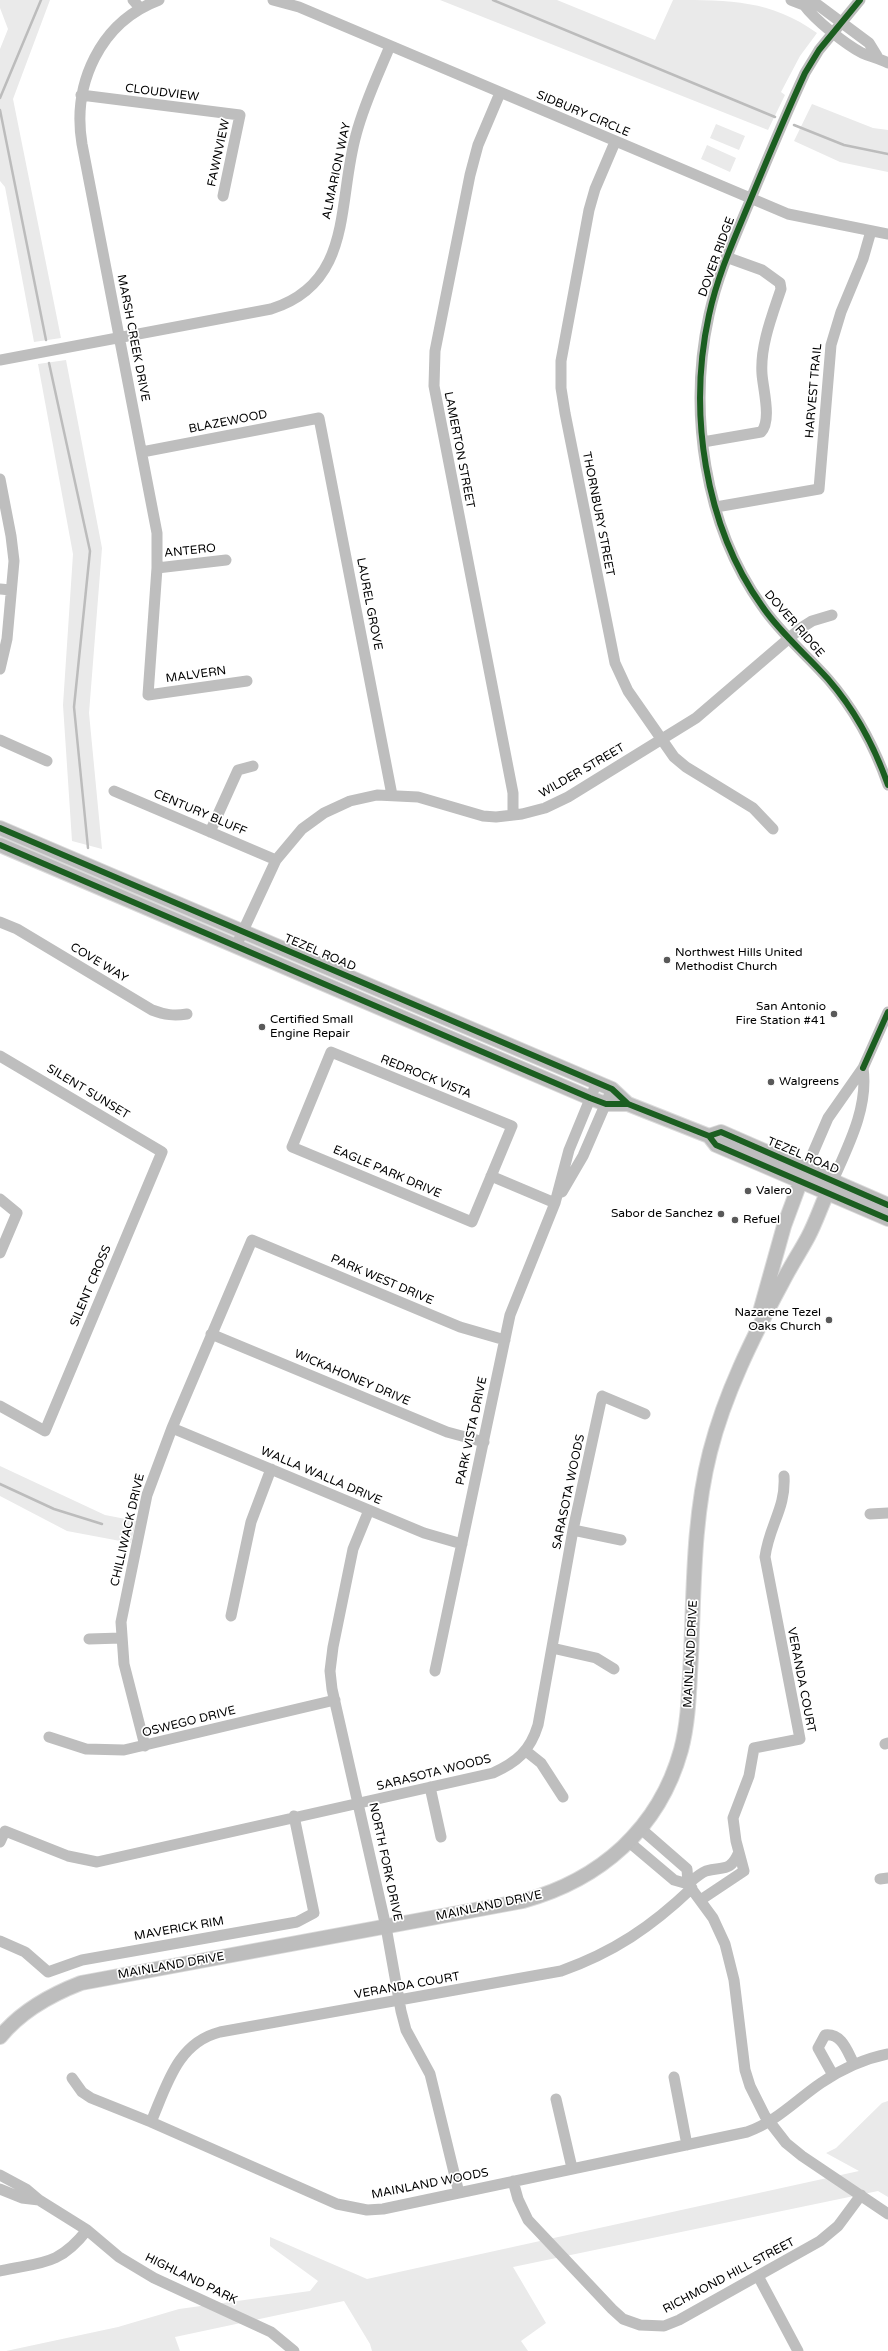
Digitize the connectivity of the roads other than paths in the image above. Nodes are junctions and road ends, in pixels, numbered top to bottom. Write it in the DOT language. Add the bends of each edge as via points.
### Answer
graph roads {
  1 [pos="159,0"];
  2 [pos="273,0"];
  3 [pos="791,0"];
  4 [pos="860,0"];
  5 [pos="137,4"];
  6 [pos="804,5"];
  7 [pos="841,23"];
  8 [pos="834,32"];
  9 [pos="390,46"];
  10 [pos="877,56"];
  11 [pos="888,63"];
  12 [pos="500,93"];
  13 [pos="81,95"];
  14 [pos="240,115"];
  15 [pos="615,142"];
  16 [pos="223,196"];
  17 [pos="751,198"];
  18 [pos="871,231"];
  19 [pos="888,234"];
  20 [pos="726,257"];
  21 [pos="120,338"];
  22 [pos="0,360"];
  23 [pos="319,418"];
  24 [pos="703,442"];
  25 [pos="142,452"];
  26 [pos="0,479"];
  27 [pos="716,507"];
  28 [pos="226,560"];
  29 [pos="157,568"];
  30 [pos="6,589"];
  31 [pos="5,612"];
  32 [pos="832,615"];
  33 [pos="789,638"];
  34 [pos="0,669"];
  35 [pos="247,681"];
  36 [pos="148,694"];
  37 [pos="0,740"];
  38 [pos="661,740"];
  39 [pos="47,761"];
  40 [pos="252,766"];
  41 [pos="888,785"];
  42 [pos="114,791"];
  43 [pos="392,795"];
  44 [pos="513,815"];
  45 [pos="0,828"];
  46 [pos="773,829"];
  47 [pos="210,832"];
  48 [pos="0,845"];
  49 [pos="276,860"];
  50 [pos="0,922"];
  51 [pos="242,932"];
  52 [pos="236,946"];
  53 [pos="888,1012"];
  54 [pos="187,1014"];
  55 [pos="886,1026"];
  56 [pos="0,1056"];
  57 [pos="862,1068"];
  58 [pos="597,1082"];
  59 [pos="612,1089"];
  60 [pos="590,1098"];
  61 [pos="606,1104"];
  62 [pos="628,1104"];
  63 [pos="292,1147"];
  64 [pos="162,1152"];
  65 [pos="804,1174"];
  66 [pos="491,1176"];
  67 [pos="831,1186"];
  68 [pos="0,1199"];
  69 [pos="555,1203"];
  70 [pos="888,1205"];
  71 [pos="888,1218"];
  72 [pos="252,1240"];
  73 [pos="0,1253"];
  74 [pos="211,1334"];
  75 [pos="505,1340"];
  76 [pos="751,1341"];
  77 [pos="0,1406"];
  78 [pos="645,1414"];
  79 [pos="172,1428"];
  80 [pos="484,1442"];
  81 [pos="270,1469"];
  82 [pos="784,1476"];
  83 [pos="369,1510"];
  84 [pos="888,1513"];
  85 [pos="870,1514"];
  86 [pos="573,1530"];
  87 [pos="621,1540"];
  88 [pos="462,1544"];
  89 [pos="231,1616"];
  90 [pos="121,1638"];
  91 [pos="89,1639"];
  92 [pos="552,1648"];
  93 [pos="614,1668"];
  94 [pos="435,1671"];
  95 [pos="335,1700"];
  96 [pos="49,1737"];
  97 [pos="145,1746"];
  98 [pos="526,1751"];
  99 [pos="430,1787"];
  100 [pos="563,1796"];
  101 [pos="359,1805"];
  102 [pos="294,1816"];
  103 [pos="640,1828"];
  104 [pos="441,1837"];
  105 [pos="0,1842"];
  106 [pos="629,1842"];
  107 [pos="739,1852"];
  108 [pos="690,1886"];
  109 [pos="702,1899"];
  110 [pos="386,1927"];
  111 [pos="0,1941"];
  112 [pos="399,2001"];
  113 [pos="0,2037"];
  114 [pos="888,2054"];
  115 [pos="854,2064"];
  116 [pos="833,2075"];
  117 [pos="674,2077"];
  118 [pos="72,2078"];
  119 [pos="556,2099"];
  120 [pos="151,2122"];
  121 [pos="770,2122"];
  122 [pos="687,2145"];
  123 [pos="572,2168"];
  124 [pos="0,2175"];
  125 [pos="513,2181"];
  126 [pos="0,2189"];
  127 [pos="459,2193"];
  128 [pos="860,2195"];
  129 [pos="39,2200"];
  130 [pos="888,2214"];
  131 [pos="87,2230"];
  132 [pos="0,2271"];
  133 [pos="758,2276"];
  134 [pos="294,2351"];
  135 [pos="798,2351"];
  1 -- 5 [label="street, MARSH CREEK DRIVE"];
  2 -- 9 [label="street, SIDBURY CIRCLE" via="299,7"];
  3 -- 6 [label="street"];
  4 -- 7 [label="street, DOVER RIDGE"];
  5 -- 13 [label="street, MARSH CREEK DRIVE" via="105,41 91,64"];
  6 -- 7 [label="street" via="818,5"];
  6 -- 8 [label="street" via="812,16"];
  7 -- 8 [label="street, DOVER RIDGE"];
  7 -- 10 [label="street" via="869,44"];
  8 -- 10 [label="street" via="863,53"];
  8 -- 17 [label="street, DOVER RIDGE" via="805,73"];
  9 -- 12 [label="street, SIDBURY CIRCLE"];
  9 -- 21 [label="street, ALMARION WAY" via="367,101 356,136 333,255 321,278 303,296 272,309"];
  10 -- 11 [label="street"];
  12 -- 15 [label="street, SIDBURY CIRCLE"];
  12 -- 44 [label="street, LAMERTON STREET" via="478,145 470,175 435,351 434,386 513,793"];
  13 -- 14 [label="street, CLOUDVIEW"];
  13 -- 21 [label="street, MARSH CREEK DRIVE" via="79,118 82,144"];
  14 -- 16 [label="street, FAWNVIEW"];
  15 -- 17 [label="street, SIDBURY CIRCLE"];
  15 -- 38 [label="street, THORNBURY STREET" via="595,189 590,210 561,361 561,388 615,663 628,691"];
  17 -- 18 [label="street, SIDBURY CIRCLE" via="794,216"];
  17 -- 20 [label="street, DOVER RIDGE"];
  18 -- 19 [label="street, SIDBURY CIRCLE"];
  18 -- 27 [label="street, HARVEST TRAIL" via="863,259 840,312 831,345 819,489"];
  20 -- 24 [label="street, DOVER RIDGE" via="709,315 702,356 700,397"];
  20 -- 24 [label="street" via="762,270 780,283 781,289 768,329 762,373 766,424 761,432"];
  21 -- 22 [label="street, ALMARION WAY"];
  21 -- 25 [label="street, MARSH CREEK DRIVE"];
  23 -- 25 [label="street, BLAZEWOOD"];
  23 -- 43 [label="street, LAUREL GROVE"];
  24 -- 27 [label="street, DOVER RIDGE"];
  25 -- 29 [label="street, MARSH CREEK DRIVE" via="157,534"];
  26 -- 30 [label="street" via="13,548"];
  27 -- 33 [label="street, DOVER RIDGE" via="735,558 753,594"];
  28 -- 29 [label="street, ANTERO"];
  29 -- 36 [label="street, MARSH CREEK DRIVE"];
  30 -- 31 [label="street"];
  31 -- 34 [label="street" via="7,639"];
  32 -- 33 [label="street, WILDER STREET" via="812,621"];
  33 -- 38 [label="street, WILDER STREET" via="696,718"];
  33 -- 41 [label="street, DOVER RIDGE" via="829,680 849,707 872,747"];
  35 -- 36 [label="street, MALVERN"];
  37 -- 39 [label="street"];
  38 -- 44 [label="street, WILDER STREET" via="557,803 533,812"];
  38 -- 46 [label="street, THORNBURY STREET" via="686,767 753,808"];
  40 -- 47 [label="street" via="238,770"];
  42 -- 47 [label="street, CENTURY BLUFF"];
  43 -- 44 [label="street, WILDER STREET" via="418,797 483,816"];
  43 -- 49 [label="street, WILDER STREET" via="363,797 324,813 302,829"];
  45 -- 51 [label="main road, TEZEL ROAD"];
  47 -- 49 [label="street, CENTURY BLUFF"];
  48 -- 52 [label="main road, TEZEL ROAD"];
  49 -- 51 [label="street, WILDER STREET"];
  50 -- 54 [label="street, COVE WAY" via="17,929 152,1010 163,1015"];
  51 -- 52 [label="street, WILDER STREET"];
  51 -- 58 [label="main road, TEZEL ROAD"];
  52 -- 60 [label="main road, TEZEL ROAD"];
  53 -- 55 [label="street"];
  55 -- 57 [label="street"];
  56 -- 64 [label="street, SILENT SUNSET"];
  57 -- 65 [label="street" via="828,1118"];
  57 -- 67 [label="street" via="865,1085 854,1129"];
  58 -- 59 [label="main road, TEZEL ROAD"];
  58 -- 60 [label="street, PARK VISTA DRIVE"];
  59 -- 61 [label="street, PARK VISTA DRIVE"];
  59 -- 62 [label="main road, TEZEL ROAD"];
  60 -- 61 [label="main road, TEZEL ROAD"];
  60 -- 69 [label="street, PARK VISTA DRIVE" via="568,1150"];
  61 -- 62 [label="main road, TEZEL ROAD"];
  61 -- 69 [label="street, PARK VISTA DRIVE" via="583,1156"];
  62 -- 65 [label="main road, TEZEL ROAD" via="709,1136 716,1145"];
  63 -- 66 [label="street, EAGLE PARK DRIVE" via="472,1222"];
  63 -- 66 [label="street, REDROCK VISTA" via="331,1052 512,1126"];
  64 -- 77 [label="street, SILENT CROSS" via="45,1431"];
  65 -- 67 [label="main road, TEZEL ROAD"];
  65 -- 76 [label="main road, MAINLAND DRIVE" via="784,1226"];
  66 -- 69 [label="street"];
  67 -- 70 [label="main road, TEZEL ROAD"];
  67 -- 71 [label="main road, TEZEL ROAD"];
  67 -- 76 [label="main road, MAINLAND DRIVE" via="808,1237"];
  68 -- 73 [label="street" via="17,1213"];
  69 -- 75 [label="street, PARK VISTA DRIVE" via="514,1301"];
  72 -- 74 [label="street, CHILLIWACK DRIVE"];
  72 -- 75 [label="street, PARK WEST DRIVE" via="460,1327"];
  74 -- 79 [label="street, CHILLIWACK DRIVE"];
  74 -- 80 [label="street, WICKAHONEY DRIVE" via="447,1432"];
  75 -- 80 [label="street, PARK VISTA DRIVE"];
  76 -- 103 [label="main road, MAINLAND DRIVE" via="717,1426 701,1494 696,1541 688,1709 681,1748 666,1790"];
  78 -- 86 [label="street, SARASOTA WOODS" via="602,1396"];
  79 -- 81 [label="street, WALLA WALLA DRIVE"];
  79 -- 90 [label="street, CHILLIWACK DRIVE" via="147,1495 123,1609"];
  80 -- 88 [label="street, PARK VISTA DRIVE"];
  81 -- 83 [label="street, WALLA WALLA DRIVE"];
  81 -- 89 [label="street" via="251,1522"];
  82 -- 107 [label="street, VERANDA COURT" via="783,1501 765,1557 800,1739 754,1748 749,1776 733,1818"];
  83 -- 88 [label="street, WALLA WALLA DRIVE" via="424,1534"];
  83 -- 95 [label="street, NORTH FORK DRIVE" via="353,1549 333,1647 330,1671"];
  84 -- 85 [label="street"];
  86 -- 87 [label="street"];
  86 -- 92 [label="street, SARASOTA WOODS"];
  88 -- 94 [label="street, PARK VISTA DRIVE"];
  90 -- 91 [label="street"];
  90 -- 97 [label="street, CHILLIWACK DRIVE" via="124,1664"];
  92 -- 93 [label="street" via="596,1658"];
  92 -- 98 [label="street, SARASOTA WOODS" via="538,1725"];
  95 -- 97 [label="street, OSWEGO DRIVE"];
  95 -- 101 [label="street, NORTH FORK DRIVE"];
  96 -- 97 [label="street, OSWEGO DRIVE" via="99,1751"];
  98 -- 99 [label="street, SARASOTA WOODS" via="509,1766 493,1773"];
  98 -- 100 [label="street" via="541,1763"];
  99 -- 101 [label="street, SARASOTA WOODS"];
  99 -- 104 [label="street"];
  101 -- 102 [label="street, SARASOTA WOODS"];
  101 -- 110 [label="street, NORTH FORK DRIVE"];
  102 -- 105 [label="street, SARASOTA WOODS" via="98,1862 68,1856 5,1831"];
  102 -- 111 [label="street, MAVERICK RIM" via="314,1913 297,1922 82,1960 48,1972 25,1952"];
  103 -- 106 [label="main road, MAINLAND DRIVE"];
  103 -- 108 [label="street" via="686,1869"];
  106 -- 108 [label="street" via="674,1880"];
  106 -- 110 [label="main road, MAINLAND DRIVE" via="600,1867 559,1890 523,1901"];
  107 -- 108 [label="street, VERANDA COURT" via="732,1865 726,1869 699,1874"];
  107 -- 109 [label="street, VERANDA COURT" via="744,1871"];
  108 -- 109 [label="street"];
  108 -- 112 [label="street, VERANDA COURT" via="665,1913 635,1936 583,1963 537,1976"];
  109 -- 121 [label="street" via="725,1944 734,1980 744,2070 757,2102"];
  110 -- 112 [label="street, NORTH FORK DRIVE"];
  110 -- 113 [label="main road, MAINLAND DRIVE" via="81,1983 60,1991 29,2009"];
  112 -- 120 [label="street, VERANDA COURT" via="220,2032 202,2038 179,2059"];
  112 -- 127 [label="street, NORTH FORK DRIVE" via="406,2030 430,2074"];
  114 -- 115 [label="street, MAINLAND WOODS"];
  115 -- 116 [label="street, MAINLAND WOODS"];
  115 -- 116 [label="street" via="839,2038 832,2034 825,2035 818,2048"];
  116 -- 121 [label="street, MAINLAND WOODS"];
  117 -- 122 [label="street"];
  118 -- 120 [label="street, MAINLAND WOODS" via="82,2092 91,2098"];
  119 -- 123 [label="street"];
  120 -- 127 [label="street, MAINLAND WOODS" via="337,2204 352,2208 383,2209"];
  121 -- 122 [label="street, MAINLAND WOODS" via="746,2132"];
  121 -- 128 [label="street" via="786,2143 802,2156"];
  122 -- 123 [label="street, MAINLAND WOODS"];
  123 -- 125 [label="street, MAINLAND WOODS"];
  124 -- 129 [label="street, HIGHLAND PARK" via="26,2189"];
  125 -- 127 [label="street, MAINLAND WOODS"];
  125 -- 133 [label="street, RICHMOND HILL STREET" via="522,2211 532,2224 612,2309 629,2321 646,2326 664,2326"];
  126 -- 129 [label="street, HIGHLAND PARK" via="22,2198"];
  128 -- 130 [label="street"];
  128 -- 133 [label="street, RICHMOND HILL STREET" via="850,2211 829,2234 810,2248"];
  129 -- 131 [label="street, HIGHLAND PARK"];
  131 -- 132 [label="street" via="64,2255 46,2262"];
  131 -- 134 [label="street, HIGHLAND PARK" via="119,2257 154,2278 271,2332"];
  133 -- 135 [label="street"];
}
